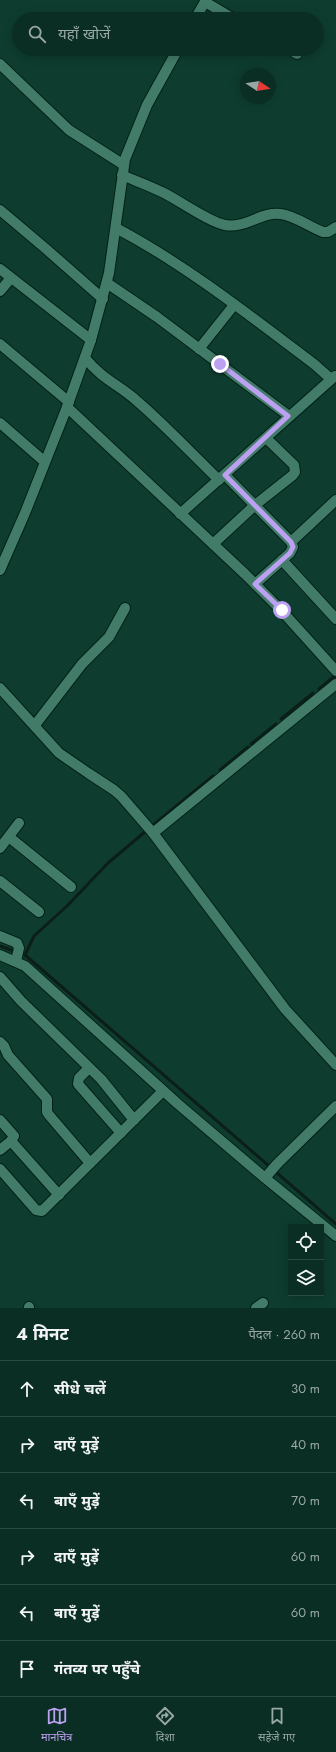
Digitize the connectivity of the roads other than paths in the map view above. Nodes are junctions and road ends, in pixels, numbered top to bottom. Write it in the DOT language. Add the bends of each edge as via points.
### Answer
graph roads {
  1 [pos="206,1"];
  2 [pos="199,12"];
  3 [pos="223,12"];
  4 [pos="174,56"];
  5 [pos="0,64"];
  6 [pos="123,170"];
  7 [pos="0,210"];
  8 [pos="336,227"];
  9 [pos="116,228"];
  10 [pos="0,269"];
  11 [pos="11,278"];
  12 [pos="107,283"];
  13 [pos="0,291"];
  14 [pos="103,299"];
  15 [pos="234,305"];
  16 [pos="91,340"];
  17 [pos="0,344"];
  18 [pos="199,349"];
  19 [pos="86,359"];
  20 [pos="333,377"];
  21 [pos="68,404"];
  22 [pos="288,416"];
  23 [pos="0,423"];
  24 [pos="266,438"];
  25 [pos="45,462"];
  26 [pos="222,478"];
  27 [pos="336,500"];
  28 [pos="255,505"];
  29 [pos="180,514"];
  30 [pos="291,542"];
  31 [pos="213,544"];
  32 [pos="282,560"];
  33 [pos="0,570"];
  34 [pos="255,584"];
  35 [pos="125,608"];
  36 [pos="336,619"];
  37 [pos="336,671"];
  38 [pos="336,684"];
  39 [pos="0,688"];
  40 [pos="35,725"];
  41 [pos="19,823"];
  42 [pos="153,833"];
  43 [pos="9,837"];
  44 [pos="0,848"];
  45 [pos="0,881"];
  46 [pos="71,887"];
  47 [pos="39,912"];
  48 [pos="0,936"];
  49 [pos="0,955"];
  50 [pos="17,955"];
  51 [pos="0,978"];
  52 [pos="0,1042"];
  53 [pos="336,1065"];
  54 [pos="89,1068"];
  55 [pos="163,1091"];
  56 [pos="336,1106"];
  57 [pos="0,1120"];
  58 [pos="134,1120"];
  59 [pos="121,1133"];
  60 [pos="11,1141"];
  61 [pos="0,1150"];
  62 [pos="90,1163"];
  63 [pos="0,1169"];
  64 [pos="267,1176"];
  65 [pos="59,1195"];
  66 [pos="336,1236"];
  1 -- 2 [label="street"];
  1 -- 3 [label="street"];
  4 -- 6 [label="street" via="147,105 131,141"];
  5 -- 6 [label="street" via="69,130"];
  6 -- 8 [label="street" via="220,224 235,225 270,214 281,214 323,232"];
  6 -- 9 [label="street"];
  7 -- 14 [label="street"];
  9 -- 12 [label="street"];
  9 -- 15 [label="street" via="155,251"];
  10 -- 11 [label="street"];
  11 -- 13 [label="street"];
  11 -- 16 [label="street"];
  12 -- 14 [label="street"];
  12 -- 18 [label="street"];
  14 -- 16 [label="street"];
  15 -- 18 [label="street"];
  15 -- 20 [label="street"];
  16 -- 19 [label="street"];
  17 -- 21 [label="street"];
  18 -- 22 [label="street"];
  19 -- 21 [label="street"];
  19 -- 26 [label="street" via="102,377 125,391"];
  20 -- 22 [label="street"];
  21 -- 25 [label="street"];
  21 -- 29 [label="street"];
  22 -- 24 [label="street"];
  23 -- 25 [label="street"];
  24 -- 26 [label="street"];
  24 -- 28 [label="street" via="294,465 295,472"];
  25 -- 33 [label="street"];
  26 -- 28 [label="street"];
  26 -- 29 [label="street"];
  27 -- 30 [label="street"];
  28 -- 30 [label="street"];
  28 -- 31 [label="street"];
  29 -- 31 [label="street"];
  30 -- 32 [label="street" via="292,550"];
  31 -- 34 [label="street"];
  32 -- 34 [label="street"];
  32 -- 36 [label="street"];
  34 -- 37 [label="street" via="282,610"];
  35 -- 40 [label="street" via="110,637 82,664"];
  38 -- 42 [label="street"];
  39 -- 40 [label="street"];
  40 -- 42 [label="street" via="59,753 114,790"];
  41 -- 43 [label="street"];
  42 -- 53 [label="street" via="285,1009"];
  43 -- 44 [label="street"];
  43 -- 46 [label="street"];
  45 -- 47 [label="street"];
  48 -- 50 [label="street" via="15,941"];
  49 -- 50 [label="street"];
  50 -- 55 [label="street" via="25,966"];
  51 -- 54 [label="street"];
  52 -- 62 [label="street" via="47,1100 49,1115"];
  54 -- 58 [label="street"];
  54 -- 59 [label="street" via="79,1078 79,1086"];
  55 -- 58 [label="street"];
  55 -- 64 [label="street"];
  56 -- 64 [label="street"];
  57 -- 60 [label="street" via="14,1136"];
  58 -- 59 [label="street"];
  59 -- 62 [label="street"];
  60 -- 61 [label="street"];
  60 -- 65 [label="street"];
  62 -- 65 [label="street"];
  63 -- 65 [label="street" via="36,1210 45,1209"];
  64 -- 66 [label="street"];
}
